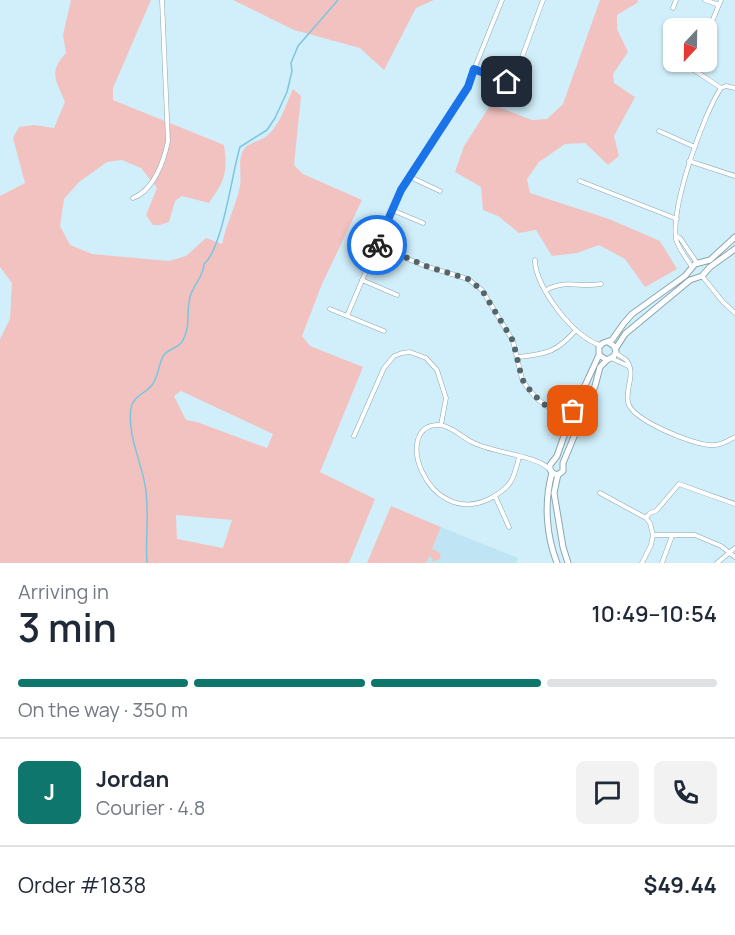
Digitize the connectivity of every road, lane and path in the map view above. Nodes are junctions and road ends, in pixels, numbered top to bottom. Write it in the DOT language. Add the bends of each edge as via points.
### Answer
graph roads {
  1 [pos="162,0"];
  2 [pos="502,0"];
  3 [pos="543,0"];
  4 [pos="676,0"];
  5 [pos="705,0"];
  6 [pos="721,0"];
  7 [pos="718,5"];
  8 [pos="672,8"];
  9 [pos="713,18"];
  10 [pos="474,69"];
  11 [pos="697,72"];
  12 [pos="721,88"];
  13 [pos="735,88"];
  14 [pos="659,131"];
  15 [pos="695,147"];
  16 [pos="689,161"];
  17 [pos="735,176"];
  18 [pos="410,177"];
  19 [pos="580,181"];
  20 [pos="440,191"];
  21 [pos="133,198"];
  22 [pos="392,210"];
  23 [pos="677,219"];
  24 [pos="423,223"];
  25 [pos="735,237"];
  26 [pos="377,246"];
  27 [pos="735,249"];
  28 [pos="536,260"];
  29 [pos="695,266"];
  30 [pos="701,275"];
  31 [pos="362,280"];
  32 [pos="601,284"];
  33 [pos="546,290"];
  34 [pos="397,295"];
  35 [pos="330,309"];
  36 [pos="735,313"];
  37 [pos="347,316"];
  38 [pos="576,330"];
  39 [pos="384,331"];
  40 [pos="608,342"];
  41 [pos="599,348"];
  42 [pos="616,350"];
  43 [pos="518,357"];
  44 [pos="609,359"];
  45 [pos="628,366"];
  46 [pos="571,416"];
  47 [pos="441,425"];
  48 [pos="354,436"];
  49 [pos="735,437"];
  50 [pos="519,456"];
  51 [pos="563,463"];
  52 [pos="552,467"];
  53 [pos="600,493"];
  54 [pos="495,496"];
  55 [pos="735,504"];
  56 [pos="646,518"];
  57 [pos="509,527"];
  58 [pos="653,535"];
  59 [pos="672,537"];
  60 [pos="735,548"];
  61 [pos="729,553"];
  62 [pos="735,557"];
  63 [pos="557,563"];
  64 [pos="568,563"];
  65 [pos="642,563"];
  66 [pos="662,563"];
  67 [pos="717,563"];
  1 -- 21 [label="street" via="168,141 164,159 149,184"];
  2 -- 10 [label="street"];
  3 -- 10 [label="street" via="514,79 507,82"];
  4 -- 8 [label="street"];
  5 -- 7 [label="street"];
  6 -- 7 [label="street"];
  7 -- 9 [label="street"];
  10 -- 18 [label="street" via="468,87"];
  11 -- 12 [label="street"];
  12 -- 13 [label="street"];
  12 -- 15 [label="street"];
  14 -- 15 [label="street"];
  15 -- 16 [label="street"];
  16 -- 17 [label="street"];
  16 -- 23 [label="street"];
  18 -- 20 [label="street"];
  18 -- 22 [label="street"];
  19 -- 23 [label="street"];
  22 -- 24 [label="street"];
  22 -- 26 [label="street"];
  23 -- 29 [label="street" via="676,236"];
  25 -- 29 [label="main road" via="710,260"];
  26 -- 31 [label="street"];
  26 -- 43 [label="street" via="476,284 505,325"];
  27 -- 30 [label="main road"];
  28 -- 33 [label="street" via="536,272"];
  29 -- 30 [label="main road" via="692,274"];
  29 -- 30 [label="main road" via="705,268"];
  29 -- 40 [label="main road" via="632,314"];
  30 -- 36 [label="street"];
  30 -- 42 [label="main road" via="626,334"];
  31 -- 34 [label="street"];
  31 -- 37 [label="street"];
  32 -- 33 [label="street" via="564,283"];
  33 -- 38 [label="street"];
  35 -- 37 [label="street"];
  37 -- 39 [label="street"];
  38 -- 41 [label="street"];
  38 -- 43 [label="street" via="555,350"];
  40 -- 41 [label="main road"];
  40 -- 42 [label="main road"];
  41 -- 44 [label="main road"];
  41 -- 46 [label="main road"];
  42 -- 44 [label="main road"];
  42 -- 45 [label="street"];
  43 -- 46 [label="street" via="522,379 532,394"];
  44 -- 45 [label="street"];
  44 -- 51 [label="main road" via="600,367 596,386"];
  45 -- 49 [label="street" via="628,403 645,421 710,446"];
  46 -- 52 [label="main road"];
  47 -- 48 [label="street" via="446,398 437,370 418,354 402,353 384,368"];
  47 -- 50 [label="street" via="475,444"];
  47 -- 54 [label="street" via="428,428 418,441 417,462 427,481 444,496 464,504 473,505"];
  50 -- 52 [label="street"];
  50 -- 54 [label="street" via="510,484"];
  51 -- 52 [label="main road" via="560,460"];
  51 -- 52 [label="main road" via="563,471"];
  52 -- 63 [label="main road" via="547,519"];
  52 -- 64 [label="main road" via="562,547"];
  53 -- 56 [label="street"];
  54 -- 57 [label="street"];
  55 -- 56 [label="street" via="680,484"];
  56 -- 58 [label="street"];
  58 -- 59 [label="street"];
  58 -- 65 [label="street"];
  59 -- 61 [label="street" via="695,535"];
  59 -- 66 [label="street"];
  60 -- 61 [label="street"];
  61 -- 62 [label="street"];
  61 -- 67 [label="street"];
}
